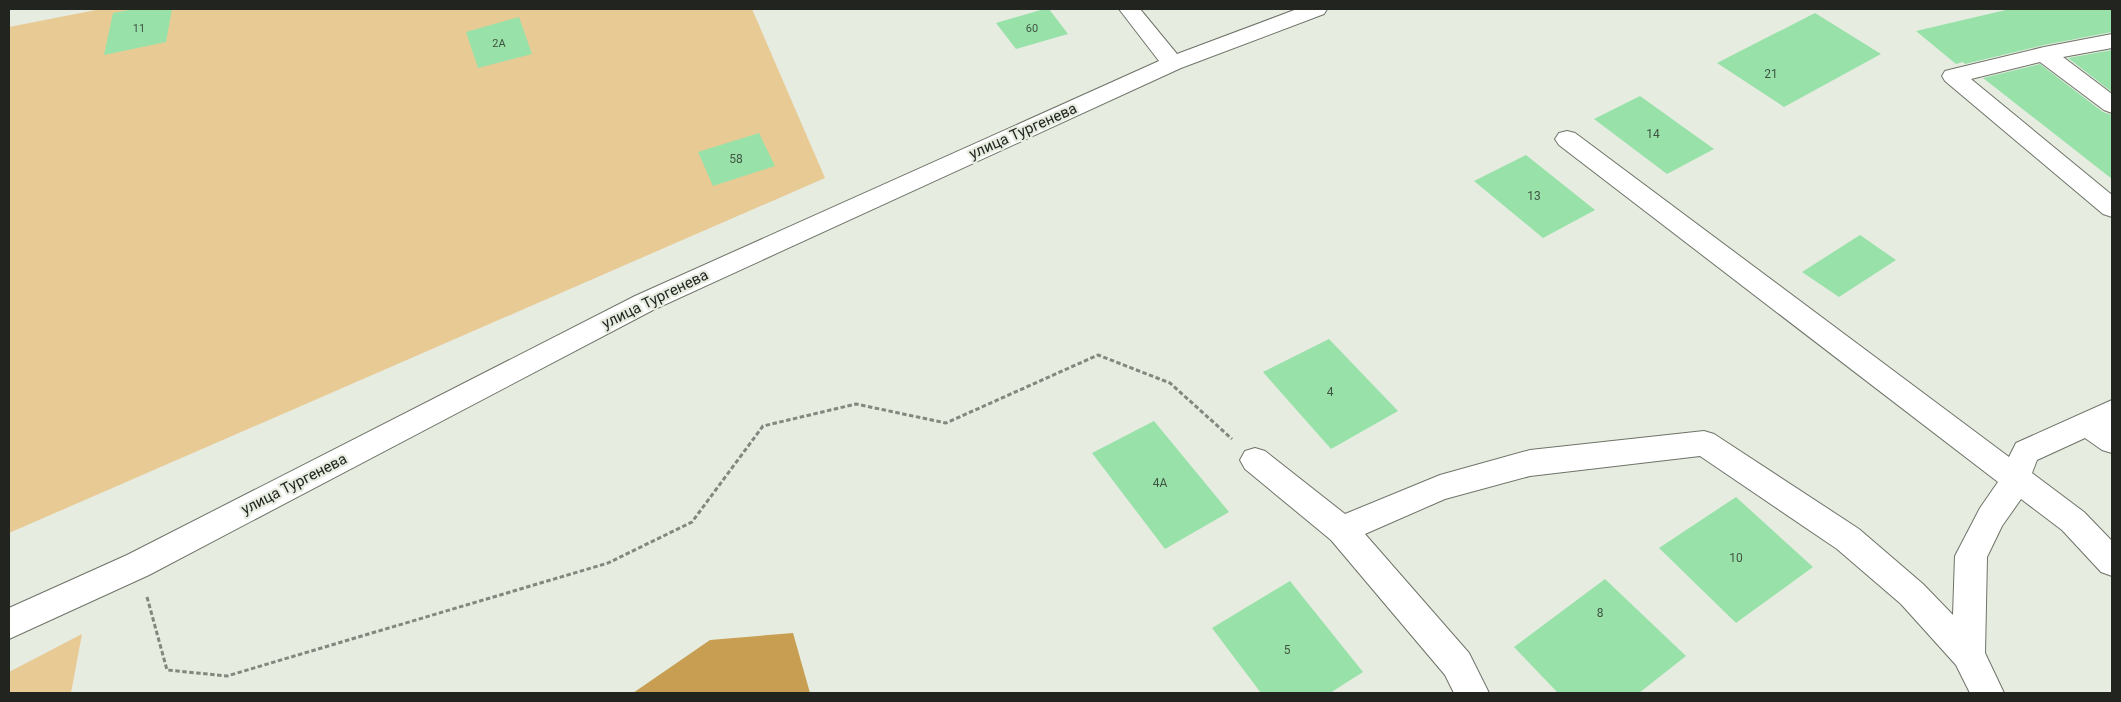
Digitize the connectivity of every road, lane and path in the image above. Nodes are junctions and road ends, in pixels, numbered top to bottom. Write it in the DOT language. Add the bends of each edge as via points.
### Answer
graph roads {
  1 [pos="1129,9"];
  2 [pos="1316,9"];
  3 [pos="2112,41"];
  4 [pos="2044,54"];
  5 [pos="1173,63"];
  6 [pos="2112,105"];
  7 [pos="1567,139"];
  8 [pos="2112,208"];
  9 [pos="2104,426"];
  10 [pos="1255,460"];
  11 [pos="2015,477"];
  12 [pos="1342,530"];
  13 [pos="2112,562"];
  14 [pos="138,565"];
  15 [pos="9,624"];
  16 [pos="1968,654"];
  17 [pos="1472,693"];
  18 [pos="1987,693"];
  1 -- 5 [label="street"];
  2 -- 5 [label="street, улица Тургенева"];
  3 -- 4 [label="street"];
  4 -- 6 [label="street"];
  4 -- 8 [label="street" via="1953,76"];
  5 -- 14 [label="street, улица Тургенева" via="644,302"];
  7 -- 11 [label="street"];
  9 -- 11 [label="street" via="2026,452"];
  10 -- 12 [label="street"];
  10 -- 14 [label="path" via="1170,383 1098,355 946,423 856,404 763,426 692,522 608,564 227,676 167,670"];
  11 -- 13 [label="street" via="2074,520"];
  11 -- 16 [label="street" via="1971,556"];
  12 -- 16 [label="street" via="1440,488 1530,463 1704,443 1848,539 1912,594"];
  12 -- 17 [label="street" via="1457,664"];
  14 -- 15 [label="street, улица Тургенева"];
  16 -- 18 [label="street"];
}
